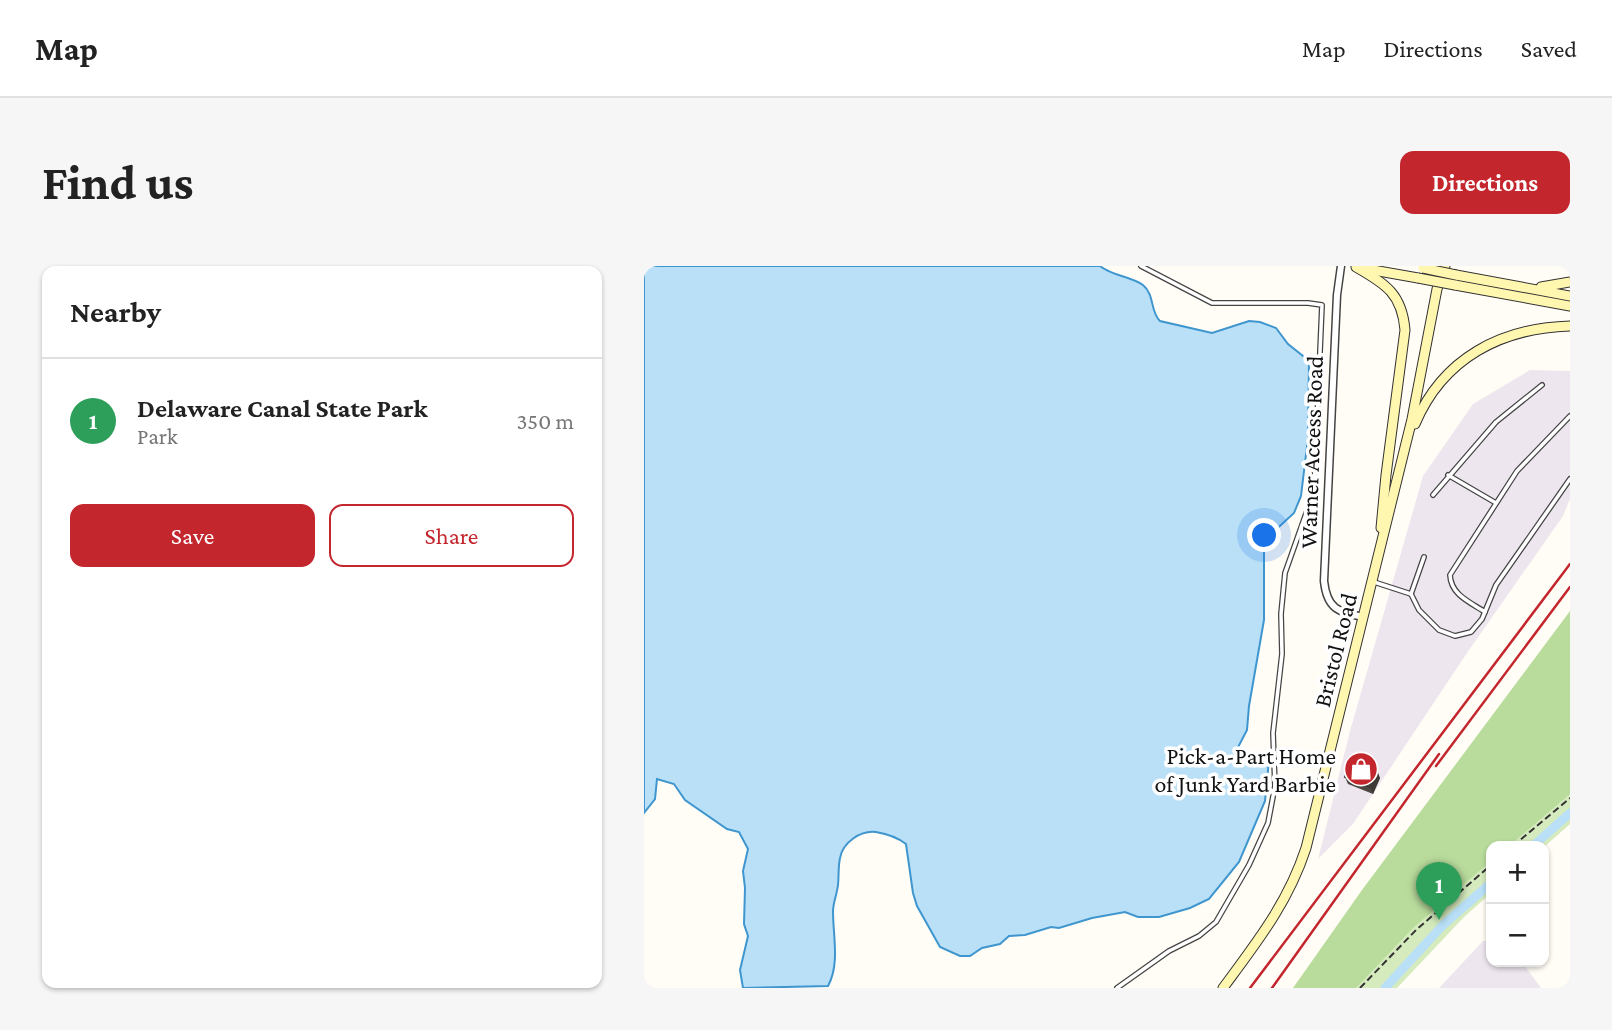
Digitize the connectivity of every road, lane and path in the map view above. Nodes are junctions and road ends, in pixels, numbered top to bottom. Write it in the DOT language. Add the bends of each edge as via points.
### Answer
graph roads {
  1 [pos="1142,266"];
  2 [pos="1341,266"];
  3 [pos="1355,266"];
  4 [pos="1439,266"];
  5 [pos="1445,266"];
  6 [pos="1418,267"];
  7 [pos="1456,280"];
  8 [pos="1570,282"];
  9 [pos="1527,288"];
  10 [pos="1570,296"];
  11 [pos="1570,306"];
  12 [pos="1570,326"];
  13 [pos="1542,385"];
  14 [pos="1570,416"];
  15 [pos="1448,475"];
  16 [pos="1570,479"];
  17 [pos="1433,495"];
  18 [pos="1496,503"];
  19 [pos="1390,506"];
  20 [pos="1381,543"];
  21 [pos="1424,557"];
  22 [pos="1372,582"];
  23 [pos="1411,594"];
  24 [pos="1485,612"];
  25 [pos="1363,617"];
  26 [pos="1570,798"];
  27 [pos="1520,841"];
  28 [pos="1486,869"];
  29 [pos="1117,988"];
  30 [pos="1223,988"];
  31 [pos="1360,988"];
  1 -- 29 [label="lane" via="1212,303 1322,305 1314,491 1289,558 1283,590 1273,733 1275,786 1268,823 1216,922"];
  2 -- 25 [label="street, Warner Access Road" via="1324,581 1334,606"];
  3 -- 7 [label="main road, bridge"];
  3 -- 20 [label="main road" via="1391,291 1404,316"];
  4 -- 19 [label="main road"];
  5 -- 19 [label="main road"];
  6 -- 7 [label="main road, bridge"];
  7 -- 9 [label="main road"];
  7 -- 11 [label="main road"];
  8 -- 9 [label="main road"];
  9 -- 10 [label="main road"];
  12 -- 19 [label="main road" via="1500,339 1446,376 1417,420"];
  13 -- 15 [label="lane" via="1496,422"];
  14 -- 18 [label="lane" via="1517,471"];
  15 -- 17 [label="lane"];
  15 -- 18 [label="lane"];
  16 -- 24 [label="lane" via="1496,585"];
  18 -- 24 [label="lane" via="1450,575 1450,585 1458,595"];
  19 -- 20 [label="main road, Bristol Road"];
  20 -- 22 [label="main road, Bristol Road"];
  21 -- 23 [label="lane"];
  22 -- 23 [label="lane"];
  22 -- 25 [label="main road, Bristol Road"];
  23 -- 24 [label="lane" via="1419,610 1439,630 1455,636 1471,632"];
  25 -- 30 [label="main road, Bristol Road" via="1298,871 1281,908"];
  26 -- 27 [label="path"];
  28 -- 31 [label="path" via="1416,930"];
}
